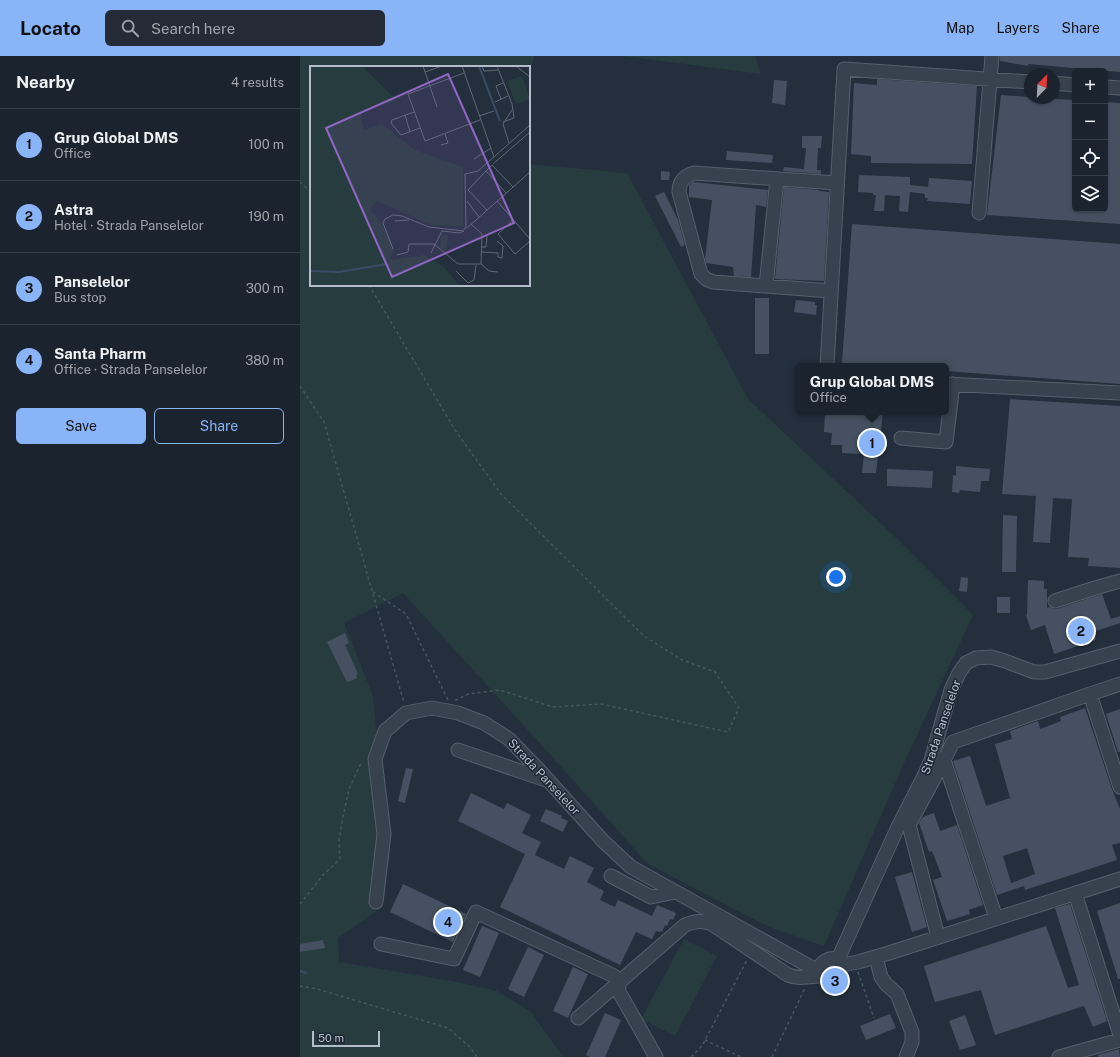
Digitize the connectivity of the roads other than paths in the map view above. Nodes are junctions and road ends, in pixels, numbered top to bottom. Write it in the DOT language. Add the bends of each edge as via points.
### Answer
graph roads {
  1 [pos="992,56"];
  2 [pos="990,79"];
  3 [pos="1024,82"];
  4 [pos="1060,84"];
  5 [pos="1072,85"];
  6 [pos="1108,87"];
  7 [pos="1120,88"];
  8 [pos="778,179"];
  9 [pos="837,183"];
  10 [pos="979,213"];
  11 [pos="766,286"];
  12 [pos="831,291"];
  13 [pos="827,363"];
  14 [pos="950,384"];
  15 [pos="1120,393"];
  16 [pos="949,398"];
  17 [pos="948,415"];
  18 [pos="901,438"];
  19 [pos="1120,581"];
  20 [pos="1055,601"];
  21 [pos="1120,650"];
  22 [pos="1120,684"];
  23 [pos="1090,694"];
  24 [pos="458,750"];
  25 [pos="944,760"];
  26 [pos="548,780"];
  27 [pos="1120,787"];
  28 [pos="611,876"];
  29 [pos="1120,879"];
  30 [pos="676,892"];
  31 [pos="1075,893"];
  32 [pos="376,902"];
  33 [pos="996,918"];
  34 [pos="938,937"];
  35 [pos="381,944"];
  36 [pos="876,957"];
  37 [pos="845,962"];
  38 [pos="817,975"];
  39 [pos="620,982"];
  40 [pos="578,1018"];
  41 [pos="1120,1035"];
  42 [pos="1120,1040"];
  43 [pos="656,1057"];
  44 [pos="906,1057"];
  45 [pos="1060,1057"];
  1 -- 2 [label="street"];
  2 -- 3 [label="street"];
  2 -- 9 [label="street" via="844,69"];
  2 -- 10 [label="street"];
  4 -- 5 [label="street"];
  6 -- 7 [label="street"];
  8 -- 9 [label="street"];
  8 -- 11 [label="street"];
  8 -- 11 [label="street" via="694,173 685,177 679,188 701,274 712,282"];
  9 -- 12 [label="street"];
  11 -- 12 [label="street"];
  12 -- 13 [label="street"];
  14 -- 15 [label="street"];
  14 -- 16 [label="street"];
  17 -- 18 [label="street" via="946,442"];
  19 -- 20 [label="street"];
  21 -- 37 [label="street, Strada Panselelor" via="1045,672 1034,672 991,657 976,658 966,663 952,690 931,760 890,842"];
  22 -- 23 [label="street"];
  23 -- 25 [label="street" via="953,742"];
  23 -- 27 [label="street"];
  24 -- 26 [label="street"];
  25 -- 33 [label="street"];
  25 -- 34 [label="street" via="909,825"];
  26 -- 30 [label="street, Strada Panselelor" via="603,841 631,867"];
  26 -- 32 [label="street, Strada Panselelor" via="510,739 484,723 458,713 432,708 406,713 385,732 375,759 384,834"];
  28 -- 30 [label="street" via="651,897"];
  29 -- 31 [label="street"];
  30 -- 38 [label="street, Strada Panselelor"];
  31 -- 33 [label="street"];
  31 -- 41 [label="street"];
  33 -- 34 [label="street"];
  34 -- 36 [label="street"];
  35 -- 39 [label="street" via="454,959 476,912 614,976"];
  36 -- 37 [label="street"];
  36 -- 44 [label="street" via="881,976 897,994 912,1032 912,1042"];
  37 -- 38 [label="street" via="833,958 826,960"];
  38 -- 39 [label="street" via="796,978 788,975 712,924 698,921 685,925"];
  39 -- 40 [label="street"];
  39 -- 43 [label="street" via="618,990"];
  42 -- 45 [label="street"];
}
